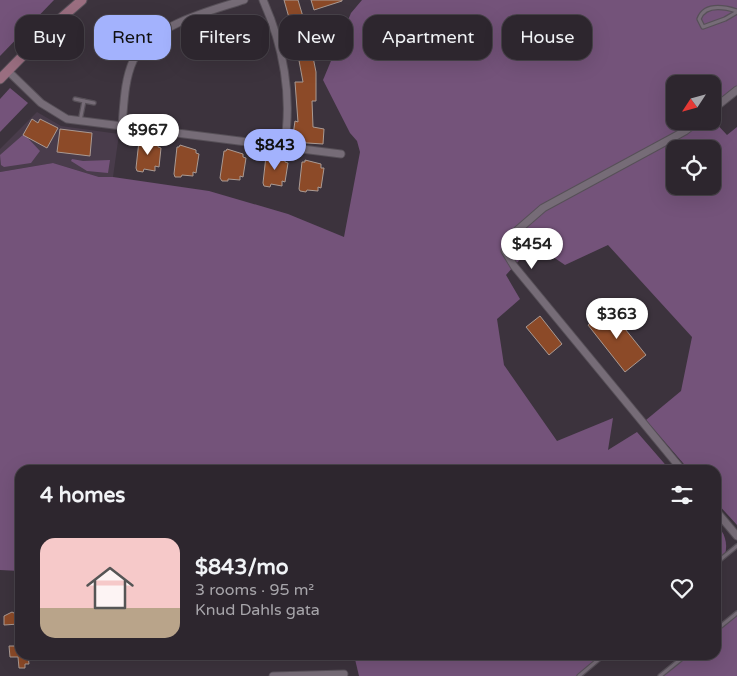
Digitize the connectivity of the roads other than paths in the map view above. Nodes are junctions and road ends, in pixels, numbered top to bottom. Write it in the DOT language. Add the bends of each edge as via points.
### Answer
graph roads {
  1 [pos="82,0"];
  2 [pos="244,0"];
  3 [pos="263,0"];
  4 [pos="737,12"];
  5 [pos="8,71"];
  6 [pos="0,79"];
  7 [pos="737,90"];
  8 [pos="75,99"];
  9 [pos="84,101"];
  10 [pos="94,103"];
  11 [pos="721,103"];
  12 [pos="80,121"];
  13 [pos="122,126"];
  14 [pos="683,130"];
  15 [pos="284,146"];
  16 [pos="341,154"];
  17 [pos="678,465"];
  18 [pos="721,518"];
  19 [pos="737,536"];
  20 [pos="737,546"];
  21 [pos="721,559"];
  22 [pos="737,614"];
  23 [pos="721,626"];
  24 [pos="598,660"];
  25 [pos="680,660"];
  26 [pos="344,674"];
  27 [pos="273,676"];
  28 [pos="579,676"];
  29 [pos="660,676"];
  1 -- 5 [label="street"];
  2 -- 13 [label="street" via="188,20 154,37 142,47 130,70"];
  3 -- 15 [label="street" via="273,23 284,70"];
  4 -- 4 [label="lane" via="711,26 703,27 699,19 708,8"];
  5 -- 6 [label="street"];
  5 -- 12 [label="street" via="56,114"];
  7 -- 11 [label="street"];
  8 -- 9 [label="lane"];
  9 -- 10 [label="lane"];
  9 -- 12 [label="lane"];
  12 -- 13 [label="street"];
  13 -- 15 [label="street"];
  14 -- 17 [label="street" via="542,208 512,235 505,251"];
  15 -- 16 [label="street"];
  18 -- 19 [label="street"];
  20 -- 21 [label="lane"];
  22 -- 23 [label="lane"];
  24 -- 28 [label="lane"];
  25 -- 29 [label="lane"];
  26 -- 27 [label="street"];
}
